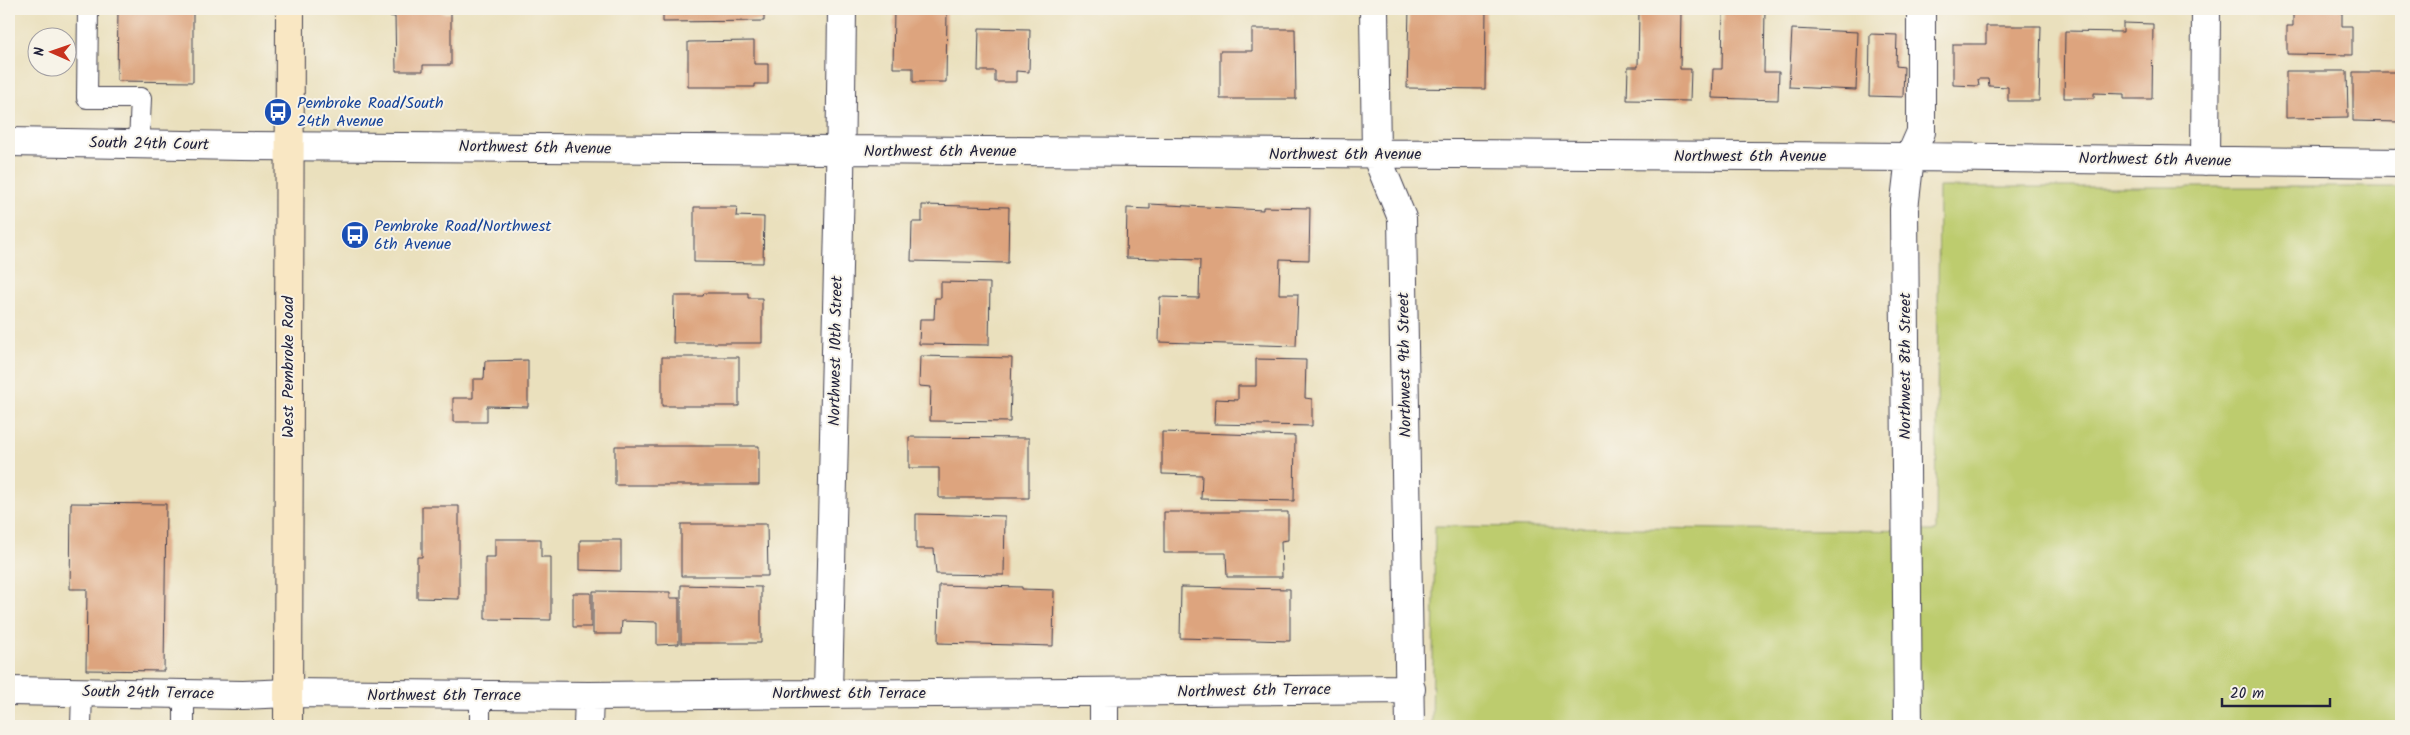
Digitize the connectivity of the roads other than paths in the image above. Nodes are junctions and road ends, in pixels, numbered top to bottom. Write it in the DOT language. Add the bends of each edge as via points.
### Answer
graph roads {
  1 [pos="88,9"];
  2 [pos="290,9"];
  3 [pos="842,9"];
  4 [pos="1374,9"];
  5 [pos="1921,9"];
  6 [pos="2206,9"];
  7 [pos="9,142"];
  8 [pos="139,144"];
  9 [pos="288,146"];
  10 [pos="841,151"];
  11 [pos="1376,155"];
  12 [pos="1910,157"];
  13 [pos="2205,161"];
  14 [pos="2401,163"];
  15 [pos="1411,689"];
  16 [pos="9,691"];
  17 [pos="82,692"];
  18 [pos="828,692"];
  19 [pos="1104,692"];
  20 [pos="184,694"];
  21 [pos="288,694"];
  22 [pos="480,695"];
  23 [pos="589,696"];
  24 [pos="81,726"];
  25 [pos="184,726"];
  26 [pos="288,726"];
  27 [pos="480,726"];
  28 [pos="588,726"];
  29 [pos="1104,726"];
  30 [pos="1410,726"];
  31 [pos="1908,726"];
  1 -- 8 [label="lane" via="87,98 141,98"];
  2 -- 9 [label="main road, West Pembroke Road"];
  3 -- 10 [label="street, Northwest 10th Street"];
  4 -- 11 [label="street, Northwest 9th Street"];
  5 -- 12 [label="street, Northwest 8th Street" via="1921,132"];
  6 -- 13 [label="street"];
  7 -- 8 [label="street, South 24th Court"];
  8 -- 9 [label="street, South 24th Court"];
  9 -- 10 [label="street, Northwest 6th Avenue"];
  9 -- 21 [label="main road, West Pembroke Road"];
  10 -- 11 [label="street, Northwest 6th Avenue"];
  10 -- 18 [label="street, Northwest 10th Street"];
  11 -- 12 [label="street, Northwest 6th Avenue"];
  11 -- 15 [label="street, Northwest 9th Street" via="1402,218"];
  12 -- 13 [label="street, Northwest 6th Avenue"];
  12 -- 31 [label="street, Northwest 8th Street" via="1904,209"];
  13 -- 14 [label="street, Northwest 6th Avenue"];
  15 -- 19 [label="street, Northwest 6th Terrace"];
  15 -- 30 [label="street, Northwest 9th Street"];
  16 -- 17 [label="street, South 24th Terrace"];
  17 -- 20 [label="street, South 24th Terrace"];
  17 -- 24 [label="lane"];
  18 -- 19 [label="street, Northwest 6th Terrace"];
  18 -- 23 [label="street, Northwest 6th Terrace"];
  19 -- 29 [label="street"];
  20 -- 21 [label="street, South 24th Terrace"];
  20 -- 25 [label="lane"];
  21 -- 22 [label="street, Northwest 6th Terrace"];
  21 -- 26 [label="main road, West Pembroke Road"];
  22 -- 23 [label="street, Northwest 6th Terrace"];
  22 -- 27 [label="lane"];
  23 -- 28 [label="street"];
}
